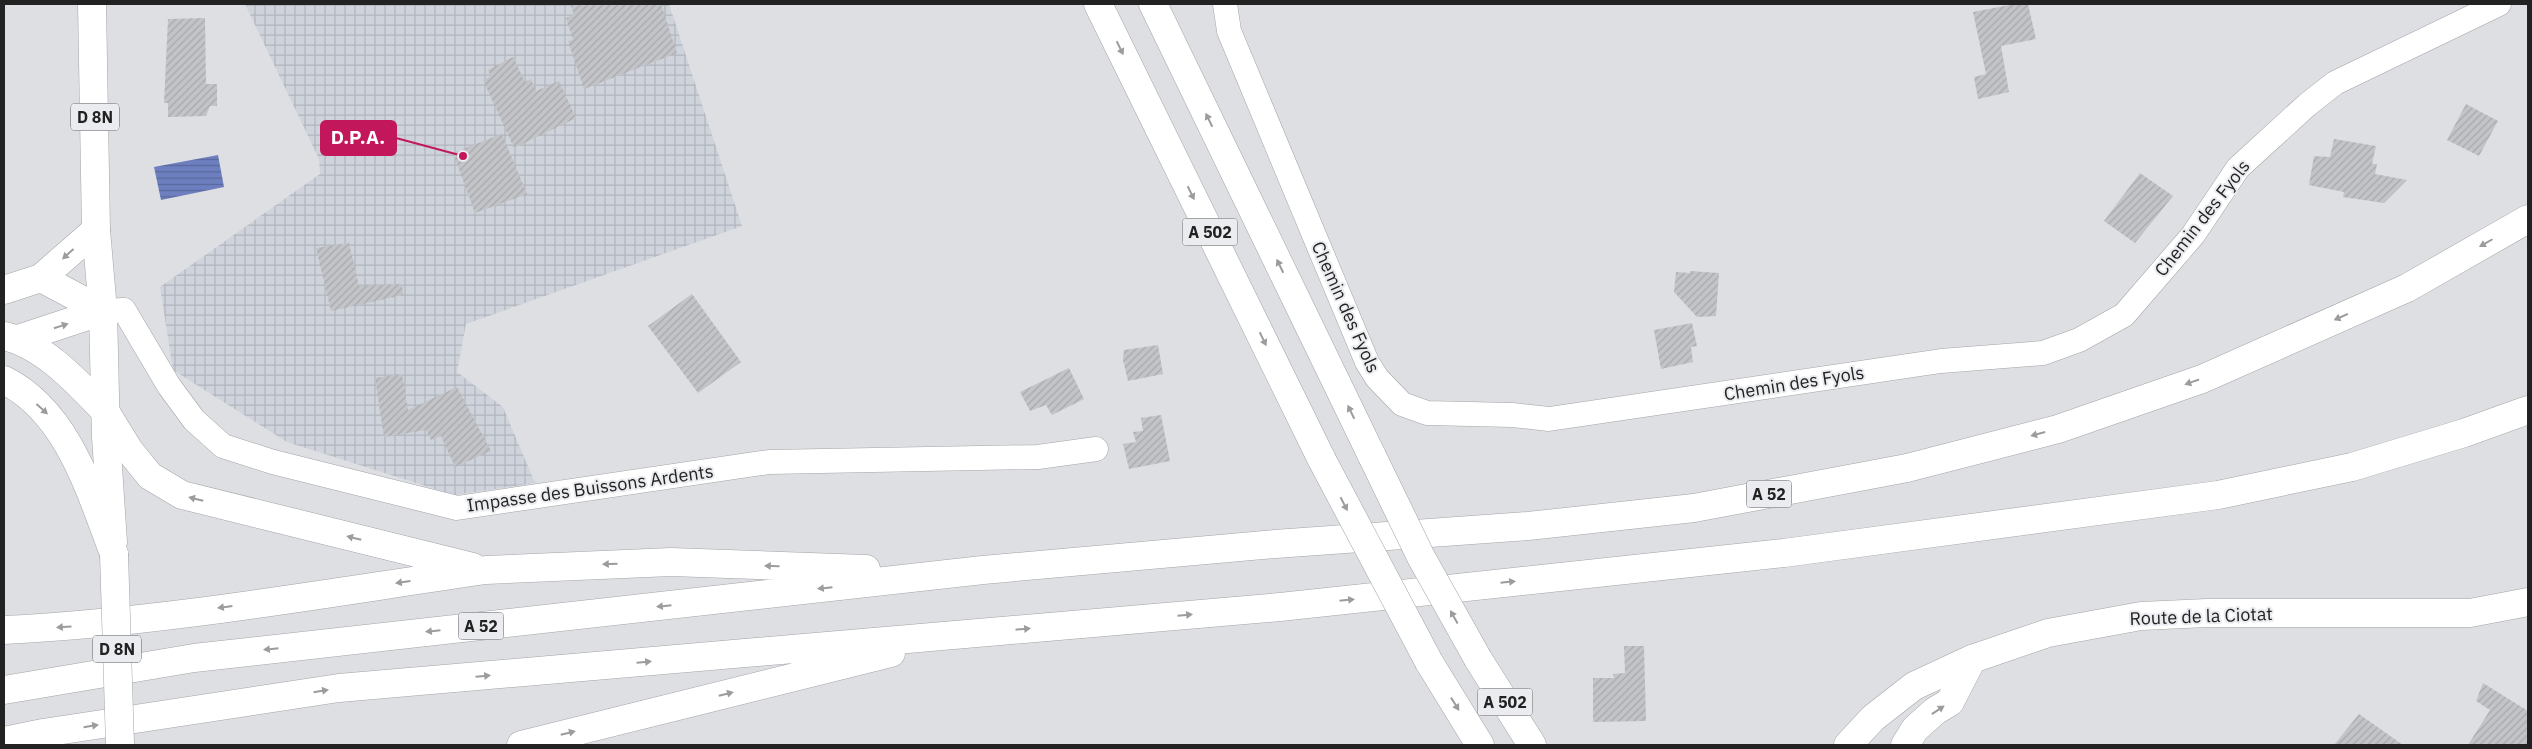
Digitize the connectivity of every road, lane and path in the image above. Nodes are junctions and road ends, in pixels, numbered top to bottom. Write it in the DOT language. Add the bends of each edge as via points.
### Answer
graph roads {
  1 [pos="92,4"];
  2 [pos="1098,4"];
  3 [pos="1153,4"];
  4 [pos="1225,4"];
  5 [pos="2499,4"];
  6 [pos="2528,219"];
  7 [pos="96,230"];
  8 [pos="41,278"];
  9 [pos="4,290"];
  10 [pos="103,311"];
  11 [pos="11,337"];
  12 [pos="4,380"];
  13 [pos="2528,410"];
  14 [pos="105,411"];
  15 [pos="1096,449"];
  16 [pos="114,554"];
  17 [pos="486,570"];
  18 [pos="960,572"];
  19 [pos="2528,602"];
  20 [pos="4,630"];
  21 [pos="974,633"];
  22 [pos="1972,659"];
  23 [pos="4,690"];
  24 [pos="4,741"];
  25 [pos="120,745"];
  26 [pos="521,745"];
  27 [pos="1480,745"];
  28 [pos="1532,745"];
  29 [pos="1848,745"];
  30 [pos="1905,745"];
  1 -- 7 [label="main road, D 8N"];
  2 -- 27 [label="main road, A 502, one-way, bridge" via="1322,460 1429,662"];
  28 -- 3 [label="main road, A 502, one-way, bridge" via="1478,659 1421,557"];
  4 -- 5 [label="street, Chemin des Fyols" via="1233,40 1367,362 1377,378 1402,404 1427,413 1549,419 1941,361 2043,353 2079,340 2124,315 2193,236 2238,168 2307,105 2335,83"];
  6 -- 18 [label="main road, A 52, one-way" via="2407,288 2202,379 2058,429 1907,468 1694,508 1528,526"];
  7 -- 8 [label="main road, one-way"];
  7 -- 10 [label="main road, D 8N"];
  8 -- 9 [label="main road"];
  8 -- 10 [label="main road"];
  11 -- 10 [label="main road, one-way"];
  10 -- 14 [label="main road, D 8N"];
  10 -- 15 [label="street, Impasse des Buissons Ardents" via="124,310 169,386 194,420 223,446 273,462 457,508 769,462 1038,457"];
  11 -- 14 [label="main road" via="65,371"];
  12 -- 16 [label="main road, one-way" via="17,386 49,415 82,470"];
  21 -- 13 [label="main road, one-way" via="1280,607 1784,553 2218,495 2352,467"];
  14 -- 16 [label="main road, D 8N"];
  17 -- 14 [label="main road, one-way" via="182,496 150,476"];
  16 -- 25 [label="main road, D 8N, bridge"];
  18 -- 17 [label="main road, one-way" via="671,562"];
  17 -- 20 [label="main road, one-way" via="68,627"];
  18 -- 23 [label="main road, A 52, one-way" via="194,658"];
  19 -- 22 [label="main road, Route de la Ciotat" via="2470,613 2141,616 2048,633"];
  24 -- 21 [label="main road, one-way" via="339,688"];
  26 -- 21 [label="main road, one-way"];
  22 -- 29 [label="main road, Route de la Ciotat" via="1914,686 1873,718"];
  30 -- 22 [label="main road, one-way" via="1915,729 1950,702"];
}
